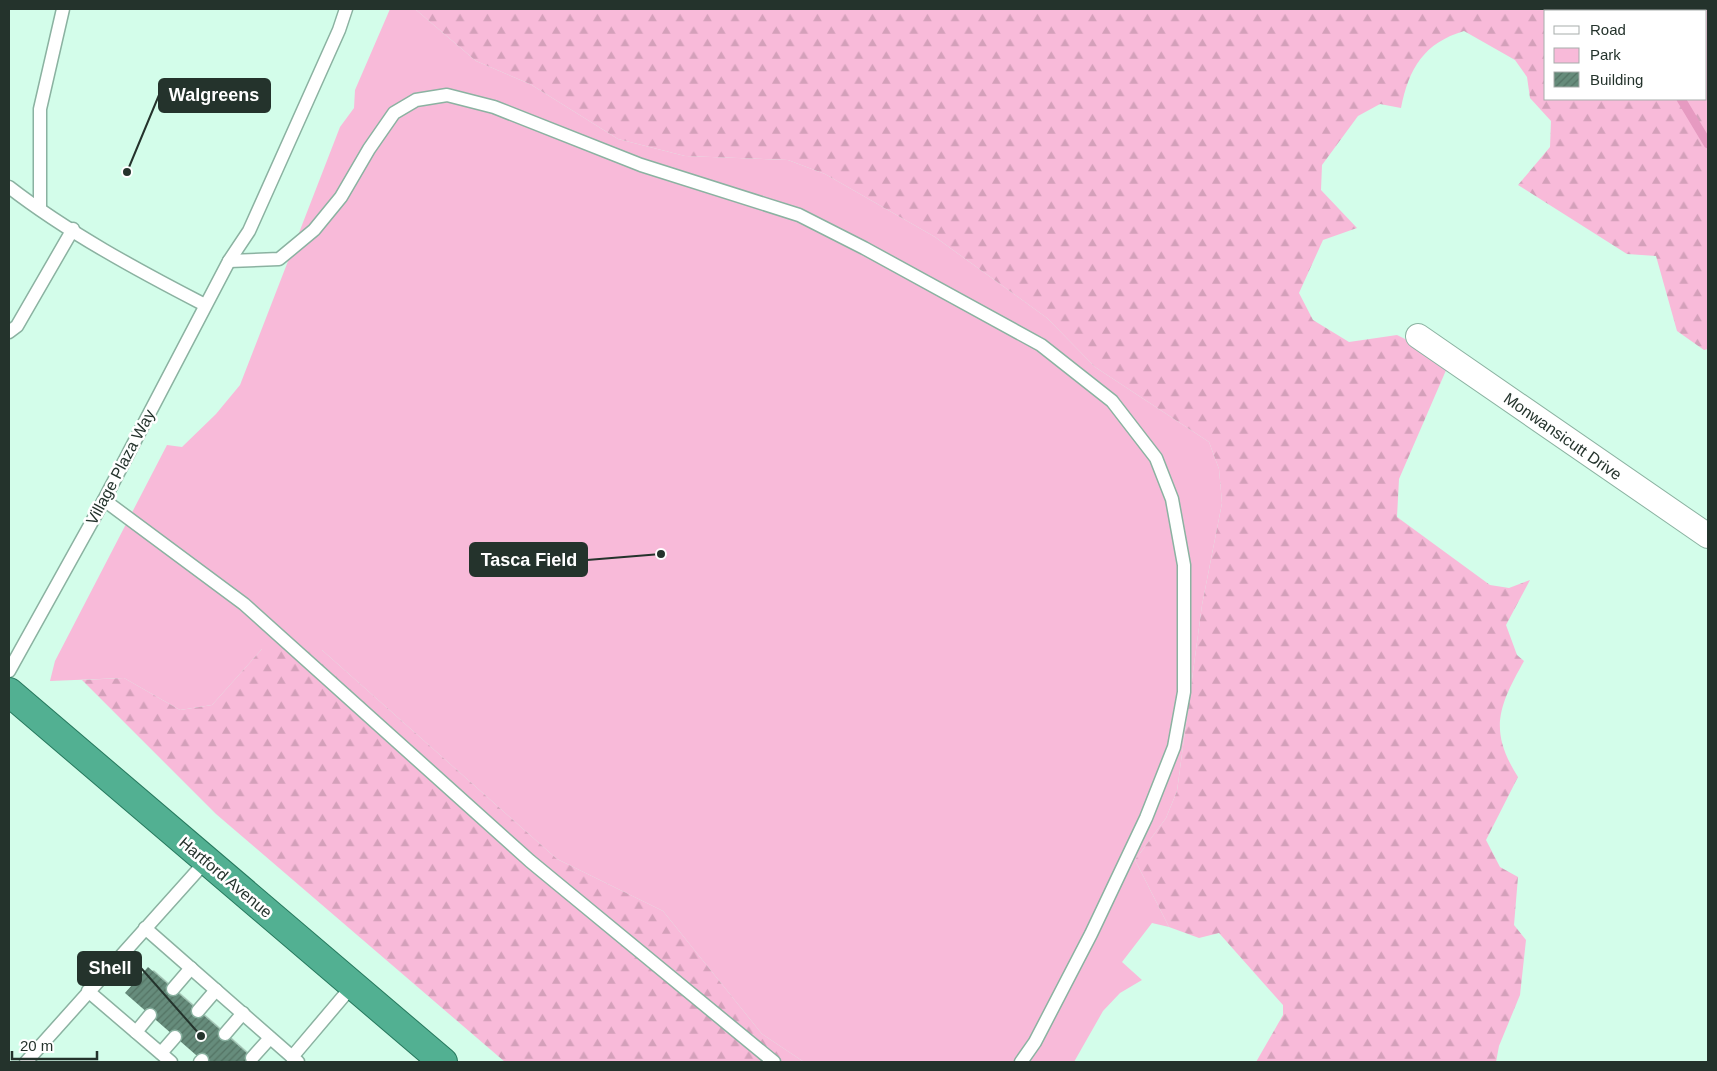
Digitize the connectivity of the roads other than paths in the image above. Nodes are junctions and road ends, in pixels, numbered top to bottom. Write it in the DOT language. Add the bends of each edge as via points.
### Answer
graph roads {
  1 [pos="62,9"];
  2 [pos="346,9"];
  3 [pos="9,187"];
  4 [pos="40,209"];
  5 [pos="73,229"];
  6 [pos="229,261"];
  7 [pos="205,305"];
  8 [pos="9,332"];
  9 [pos="1418,336"];
  10 [pos="104,500"];
  11 [pos="1708,536"];
  12 [pos="9,671"];
  13 [pos="9,692"];
  14 [pos="206,861"];
  15 [pos="145,928"];
  16 [pos="191,968"];
  17 [pos="354,985"];
  18 [pos="173,989"];
  19 [pos="216,990"];
  20 [pos="88,991"];
  21 [pos="198,1011"];
  22 [pos="243,1013"];
  23 [pos="150,1015"];
  24 [pos="136,1032"];
  25 [pos="224,1034"];
  26 [pos="175,1037"];
  27 [pos="270,1038"];
  28 [pos="161,1054"];
  29 [pos="252,1058"];
  30 [pos="295,1059"];
  31 [pos="26,1062"];
  32 [pos="171,1062"];
  33 [pos="443,1062"];
  34 [pos="774,1062"];
  35 [pos="1021,1062"];
  1 -- 4 [label="lane" via="40,109"];
  2 -- 6 [label="lane, Village Plaza Way" via="249,231"];
  3 -- 4 [label="lane"];
  4 -- 5 [label="lane"];
  5 -- 7 [label="lane" via="156,280"];
  5 -- 8 [label="lane" via="17,326"];
  6 -- 7 [label="lane, Village Plaza Way"];
  6 -- 35 [label="lane" via="280,259 314,230 341,197 369,148 394,114 416,100 447,95 494,107 641,165 799,215 1041,345 1112,402 1156,458 1172,499 1184,565 1184,692 1174,747 1146,818 1091,934 1035,1042"];
  7 -- 10 [label="lane, Village Plaza Way"];
  9 -- 11 [label="street, Monwansicutt Drive"];
  10 -- 12 [label="lane, Village Plaza Way"];
  10 -- 34 [label="lane" via="244,604 530,861"];
  13 -- 14 [label="highway, Hartford Avenue"];
  14 -- 15 [label="lane"];
  14 -- 17 [label="highway, Hartford Avenue"];
  15 -- 16 [label="lane"];
  15 -- 20 [label="lane"];
  16 -- 18 [label="lane"];
  16 -- 19 [label="lane"];
  17 -- 30 [label="lane"];
  17 -- 33 [label="highway, Hartford Avenue"];
  19 -- 21 [label="lane"];
  19 -- 22 [label="lane"];
  20 -- 24 [label="lane"];
  20 -- 31 [label="lane"];
  22 -- 25 [label="lane"];
  22 -- 27 [label="lane"];
  23 -- 24 [label="lane"];
  24 -- 28 [label="lane"];
  26 -- 28 [label="lane"];
  27 -- 29 [label="lane"];
  27 -- 30 [label="lane"];
  28 -- 32 [label="lane"];
}
